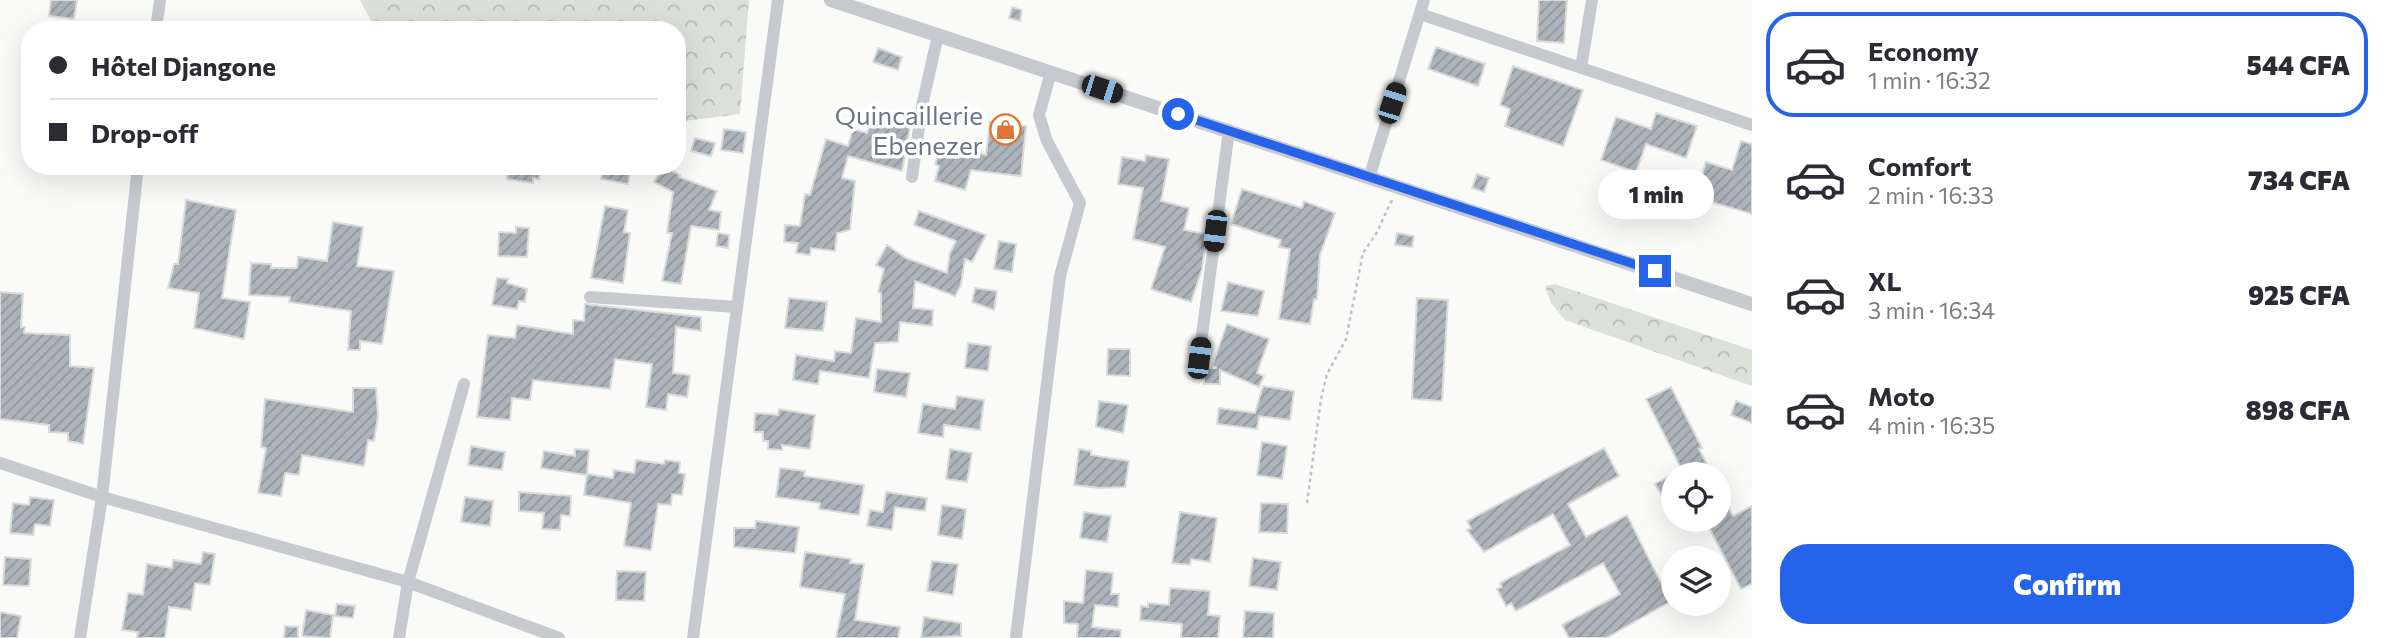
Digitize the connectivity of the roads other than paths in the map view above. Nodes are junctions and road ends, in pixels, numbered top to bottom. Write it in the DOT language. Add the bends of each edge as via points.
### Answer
graph roads {
  1 [pos="160,0"];
  2 [pos="778,0"];
  3 [pos="831,0"];
  4 [pos="1424,0"];
  5 [pos="1592,0"];
  6 [pos="1420,14"];
  7 [pos="157,21"];
  8 [pos="938,35"];
  9 [pos="1581,68"];
  10 [pos="1051,72"];
  11 [pos="1752,125"];
  12 [pos="1228,130"];
  13 [pos="137,175"];
  14 [pos="912,177"];
  15 [pos="1369,177"];
  16 [pos="590,297"];
  17 [pos="1752,304"];
  18 [pos="737,307"];
  19 [pos="1199,358"];
  20 [pos="464,384"];
  21 [pos="0,463"];
  22 [pos="102,497"];
  23 [pos="408,582"];
  24 [pos="80,638"];
  25 [pos="400,638"];
  26 [pos="559,638"];
  27 [pos="693,638"];
  28 [pos="1016,638"];
  1 -- 7 [label="street"];
  2 -- 18 [label="street"];
  3 -- 8 [label="street"];
  4 -- 6 [label="street"];
  5 -- 9 [label="street"];
  6 -- 9 [label="street"];
  6 -- 15 [label="street"];
  8 -- 10 [label="street"];
  8 -- 14 [label="street"];
  9 -- 11 [label="street"];
  10 -- 12 [label="street"];
  10 -- 28 [label="street" via="1039,115 1046,141 1080,204 1060,276"];
  12 -- 15 [label="street"];
  12 -- 19 [label="street"];
  13 -- 22 [label="street"];
  15 -- 17 [label="street"];
  16 -- 18 [label="street"];
  18 -- 27 [label="street"];
  20 -- 23 [label="street"];
  21 -- 22 [label="street"];
  22 -- 23 [label="street"];
  22 -- 24 [label="street"];
  23 -- 25 [label="street"];
  23 -- 26 [label="street"];
}
